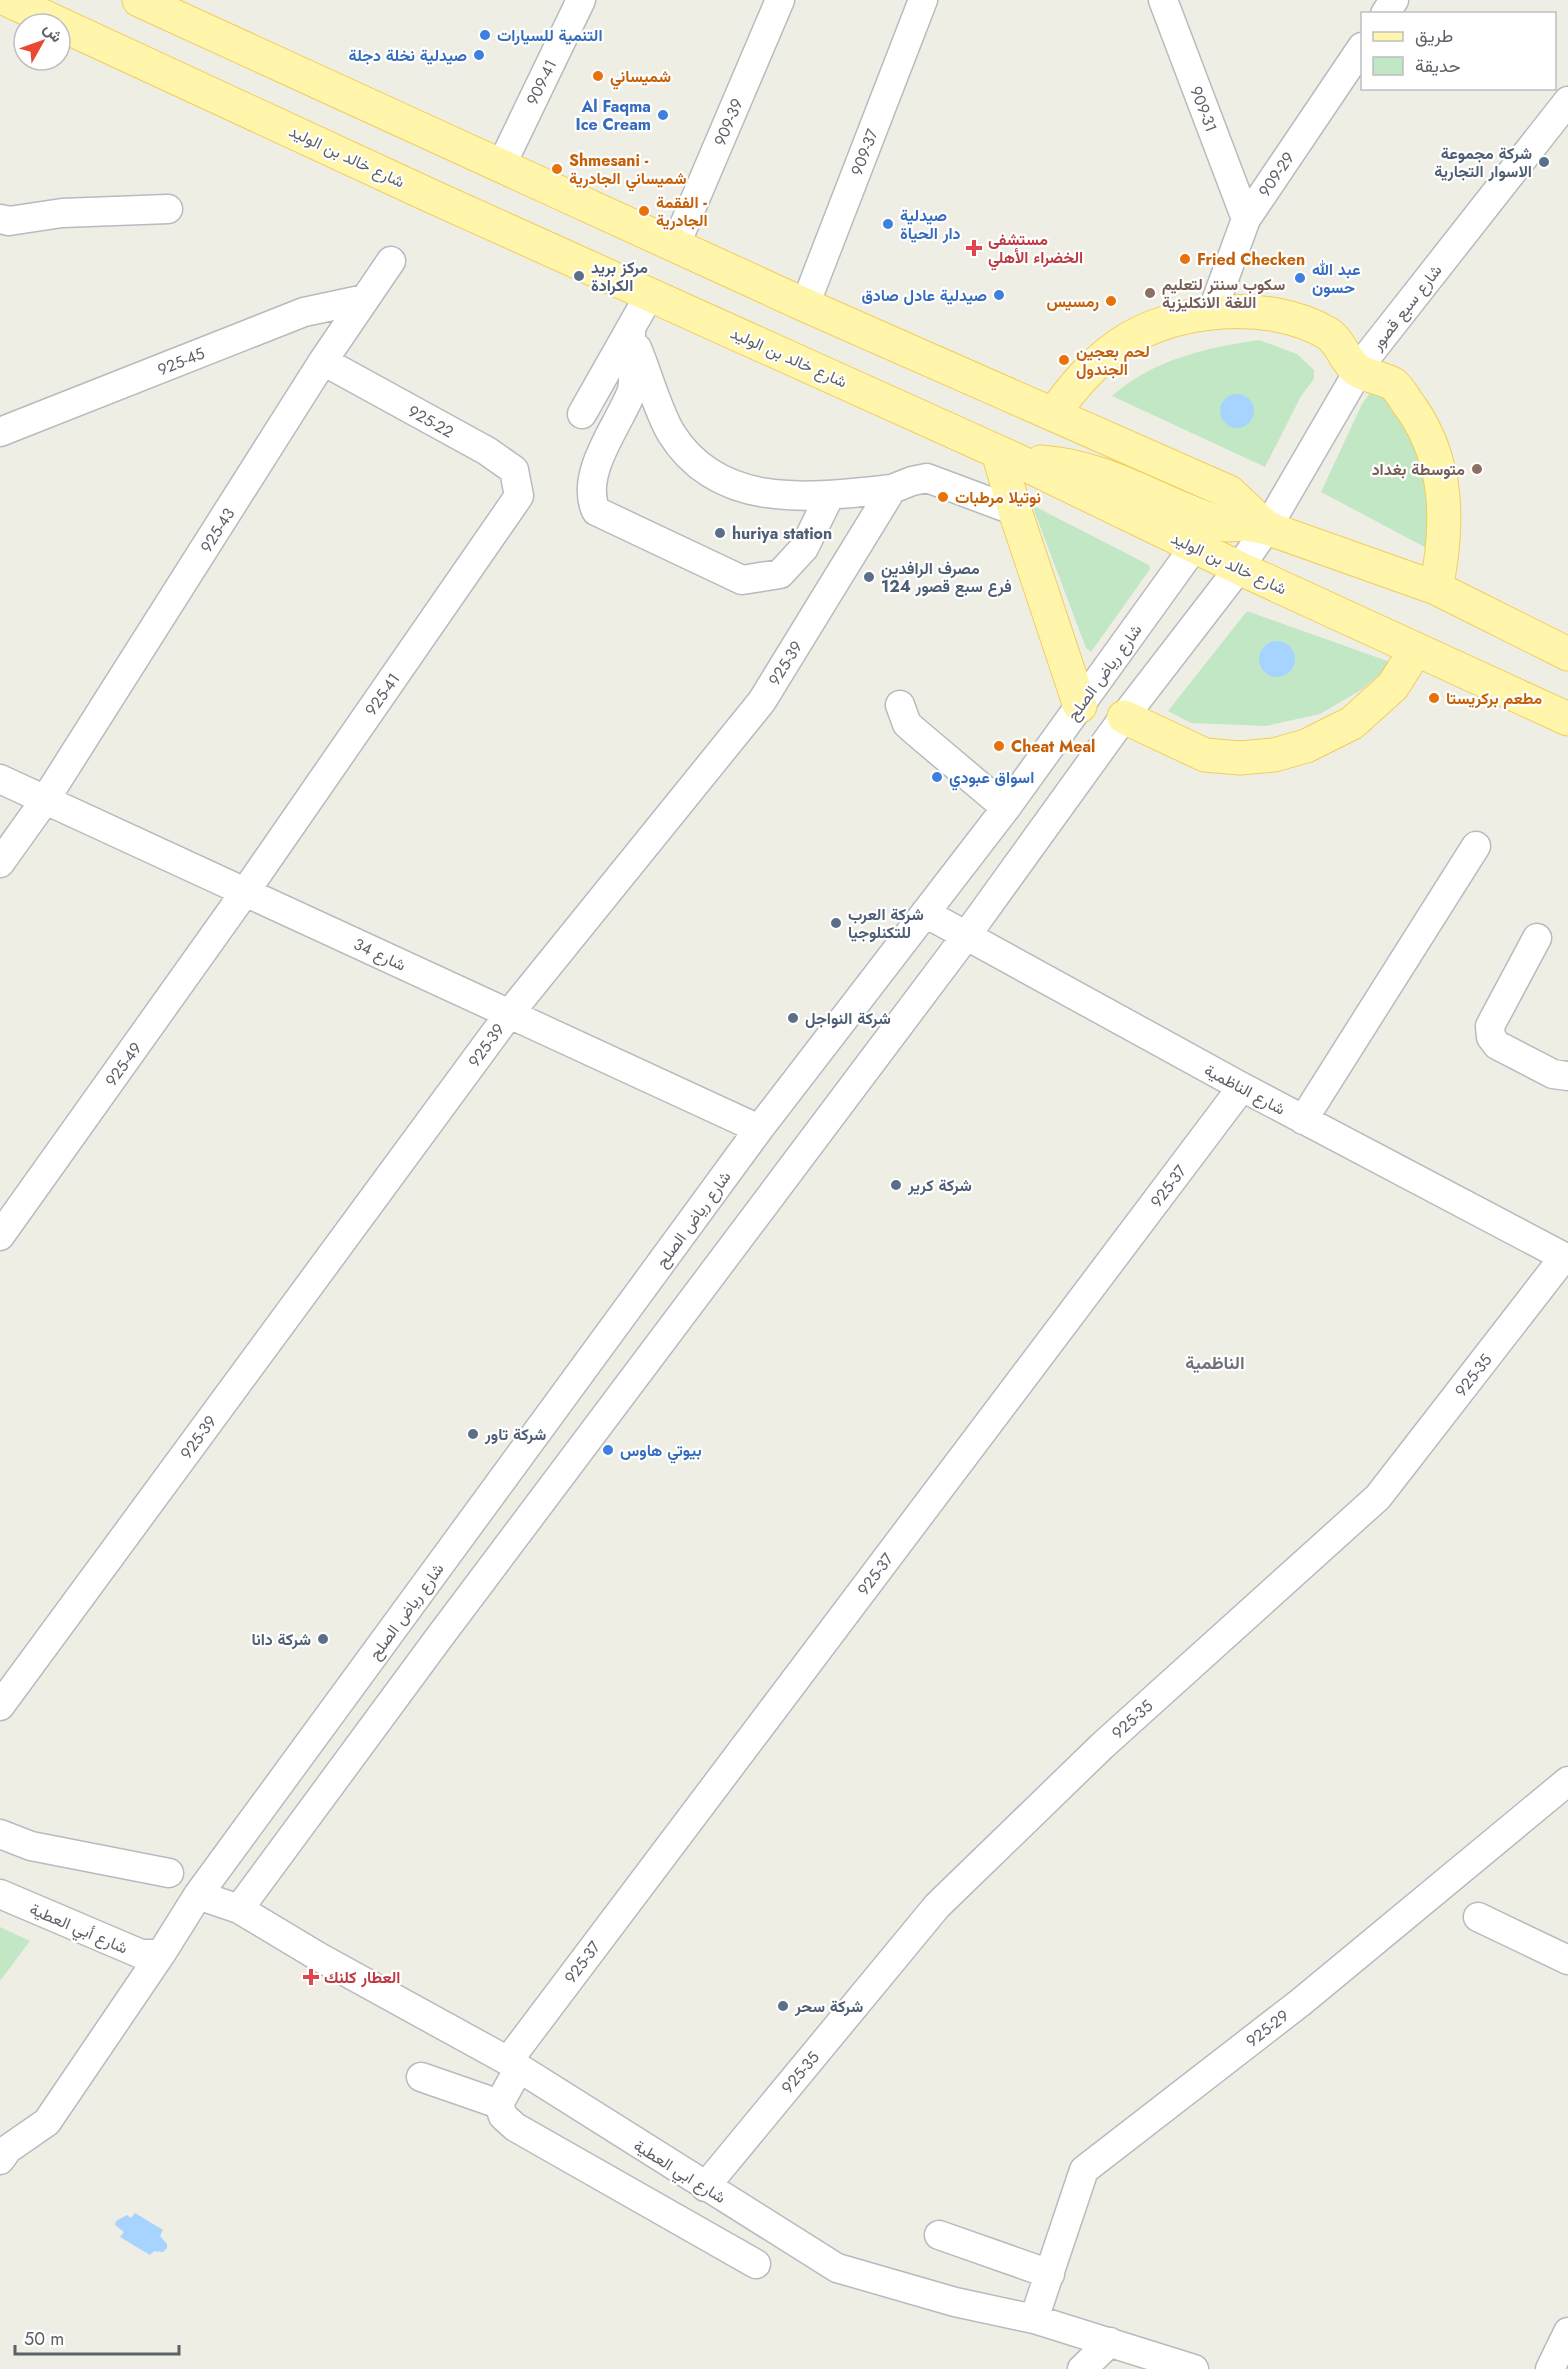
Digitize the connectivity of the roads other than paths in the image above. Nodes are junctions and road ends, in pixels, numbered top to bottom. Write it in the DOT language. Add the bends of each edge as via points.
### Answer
graph roads {
  1 [pos="8,0"];
  2 [pos="139,0"];
  3 [pos="581,0"];
  4 [pos="780,0"];
  5 [pos="923,0"];
  6 [pos="1163,0"];
  7 [pos="1361,48"];
  8 [pos="1568,101"];
  9 [pos="502,164"];
  10 [pos="168,209"];
  11 [pos="0,219"];
  12 [pos="1246,219"];
  13 [pos="676,244"];
  14 [pos="391,261"];
  15 [pos="650,294"];
  16 [pos="365,299"];
  17 [pos="806,305"];
  18 [pos="1212,312"];
  19 [pos="631,332"];
  20 [pos="323,361"];
  21 [pos="1357,370"];
  22 [pos="1054,413"];
  23 [pos="582,414"];
  24 [pos="0,432"];
  25 [pos="1007,456"];
  26 [pos="1185,473"];
  27 [pos="891,489"];
  28 [pos="830,495"];
  29 [pos="519,496"];
  30 [pos="1177,505"];
  31 [pos="1015,511"];
  32 [pos="1194,546"];
  33 [pos="1253,547"];
  34 [pos="1436,588"];
  35 [pos="1415,651"];
  36 [pos="1568,654"];
  37 [pos="900,705"];
  38 [pos="1080,706"];
  39 [pos="1124,717"];
  40 [pos="1568,719"];
  41 [pos="0,779"];
  42 [pos="45,800"];
  43 [pos="1006,807"];
  44 [pos="1476,846"];
  45 [pos="0,863"];
  46 [pos="245,892"];
  47 [pos="925,913"];
  48 [pos="966,936"];
  49 [pos="1537,938"];
  50 [pos="509,1014"];
  51 [pos="1568,1076"];
  52 [pos="1242,1087"];
  53 [pos="1303,1120"];
  54 [pos="759,1129"];
  55 [pos="0,1236"];
  56 [pos="1566,1258"];
  57 [pos="402,1617"];
  58 [pos="438,1639"];
  59 [pos="0,1706"];
  60 [pos="1568,1781"];
  61 [pos="0,1834"];
  62 [pos="169,1874"];
  63 [pos="0,1894"];
  64 [pos="198,1895"];
  65 [pos="239,1909"];
  66 [pos="1478,1917"];
  67 [pos="160,1954"];
  68 [pos="1568,1960"];
  69 [pos="513,2064"];
  70 [pos="421,2077"];
  71 [pos="499,2104"];
  72 [pos="0,2160"];
  73 [pos="705,2187"];
  74 [pos="939,2235"];
  75 [pos="756,2264"];
  76 [pos="1050,2274"];
  77 [pos="1035,2319"];
  78 [pos="1568,2331"];
  79 [pos="1110,2342"];
  80 [pos="1082,2369"];
  81 [pos="1194,2369"];
  82 [pos="1550,2369"];
  1 -- 15 [label="main road, شارع خالد بن الوليد"];
  2 -- 9 [label="main road, شارع خالد بن الوليد"];
  3 -- 9 [label="street, 909-41"];
  4 -- 13 [label="street, 909-39"];
  5 -- 17 [label="street, 909-37"];
  6 -- 12 [label="street, 909-31"];
  7 -- 12 [label="street, 909-29"];
  8 -- 21 [label="street, شارع سبع قصور"];
  9 -- 13 [label="main road, شارع خالد بن الوليد"];
  10 -- 11 [label="street"];
  12 -- 18 [label="street, 909-29"];
  13 -- 17 [label="main road, شارع خالد بن الوليد"];
  14 -- 16 [label="street, 925-43"];
  15 -- 19 [label="street"];
  15 -- 25 [label="main road, شارع خالد بن الوليد"];
  16 -- 20 [label="street, 925-43"];
  16 -- 24 [label="street, 925-45" via="304,312"];
  17 -- 22 [label="main road, شارع خالد بن الوليد"];
  18 -- 21 [label="main road" via="1252,312 1292,319 1329,333"];
  18 -- 22 [label="main road" via="1164,323 1121,344 1083,375"];
  19 -- 23 [label="street"];
  19 -- 28 [label="street" via="671,433 697,464 728,483 772,496"];
  19 -- 28 [label="street" via="632,391 598,459 591,500 596,511 742,580 780,574 804,548"];
  20 -- 29 [label="street, 925-22" via="514,470"];
  20 -- 42 [label="street, 925-43"];
  21 -- 33 [label="street, شارع سبع قصور"];
  21 -- 34 [label="main road" via="1394,385 1419,420 1437,460 1445,502 1445,535"];
  22 -- 26 [label="main road, شارع خالد بن الوليد"];
  25 -- 30 [label="main road" via="1096,471"];
  25 -- 31 [label="main road"];
  25 -- 32 [label="main road, شارع خالد بن الوليد"];
  26 -- 30 [label="main road" via="1198,486 1199,495 1186,506"];
  26 -- 33 [label="main road, شارع خالد بن الوليد" via="1229,492"];
  27 -- 28 [label="street"];
  27 -- 31 [label="street" via="927,478"];
  27 -- 50 [label="street, 925-39" via="762,701"];
  29 -- 46 [label="street, 925-41"];
  30 -- 33 [label="main road" via="1226,525 1246,524"];
  31 -- 38 [label="main road"];
  32 -- 33 [label="main road, شارع خالد بن الوليد"];
  32 -- 38 [label="street, شارع رياض الصلح"];
  33 -- 34 [label="main road" via="1313,557 1398,586"];
  33 -- 35 [label="main road, شارع خالد بن الوليد"];
  33 -- 39 [label="street"];
  34 -- 36 [label="main road"];
  35 -- 39 [label="main road" via="1393,686 1352,723 1306,746 1274,755 1205,755"];
  35 -- 40 [label="main road, شارع خالد بن الوليد"];
  37 -- 43 [label="street" via="907,724"];
  38 -- 43 [label="street, شارع رياض الصلح"];
  39 -- 48 [label="street"];
  41 -- 42 [label="street, شارع 34"];
  42 -- 45 [label="street, 925-43"];
  42 -- 46 [label="street, شارع 34"];
  43 -- 47 [label="street, شارع رياض الصلح"];
  44 -- 53 [label="street"];
  46 -- 50 [label="street, شارع 34"];
  46 -- 55 [label="street, 925-49"];
  47 -- 48 [label="street, شارع الناظمية"];
  47 -- 54 [label="street, شارع رياض الصلح"];
  48 -- 52 [label="street, شارع الناظمية"];
  48 -- 58 [label="street"];
  49 -- 51 [label="street" via="1490,1026 1491,1037 1497,1045 1553,1074"];
  50 -- 54 [label="street, شارع 34"];
  50 -- 59 [label="street, 925-39"];
  52 -- 53 [label="street, شارع الناظمية"];
  52 -- 69 [label="street, 925-37"];
  53 -- 56 [label="street, شارع الناظمية"];
  54 -- 57 [label="street, شارع رياض الصلح"];
  56 -- 73 [label="street, 925-35" via="1378,1497 1102,1746 938,1906"];
  57 -- 58 [label="street" via="416,1636 428,1641"];
  57 -- 64 [label="street, شارع رياض الصلح"];
  58 -- 65 [label="street"];
  60 -- 76 [label="street, 925-29" via="1301,2002 1084,2170"];
  61 -- 62 [label="street" via="31,1846"];
  63 -- 67 [label="street, شارع أبي العطية" via="141,1954"];
  64 -- 65 [label="street, شارع ابي العطية"];
  64 -- 67 [label="street"];
  65 -- 69 [label="street, شارع ابي العطية" via="319,1958"];
  66 -- 68 [label="street"];
  67 -- 72 [label="street" via="47,2122 8,2149"];
  69 -- 71 [label="street, 925-37"];
  69 -- 73 [label="street, شارع ابي العطية"];
  70 -- 71 [label="street"];
  71 -- 75 [label="street" via="503,2116 515,2127"];
  73 -- 77 [label="street, شارع ابي العطية" via="837,2268 955,2302"];
  74 -- 76 [label="street"];
  76 -- 77 [label="street, 925-29"];
  77 -- 79 [label="street, شارع ابي العطية"];
  78 -- 82 [label="street"];
  79 -- 80 [label="street"];
  79 -- 81 [label="street, شارع ابي العطية"];
}
